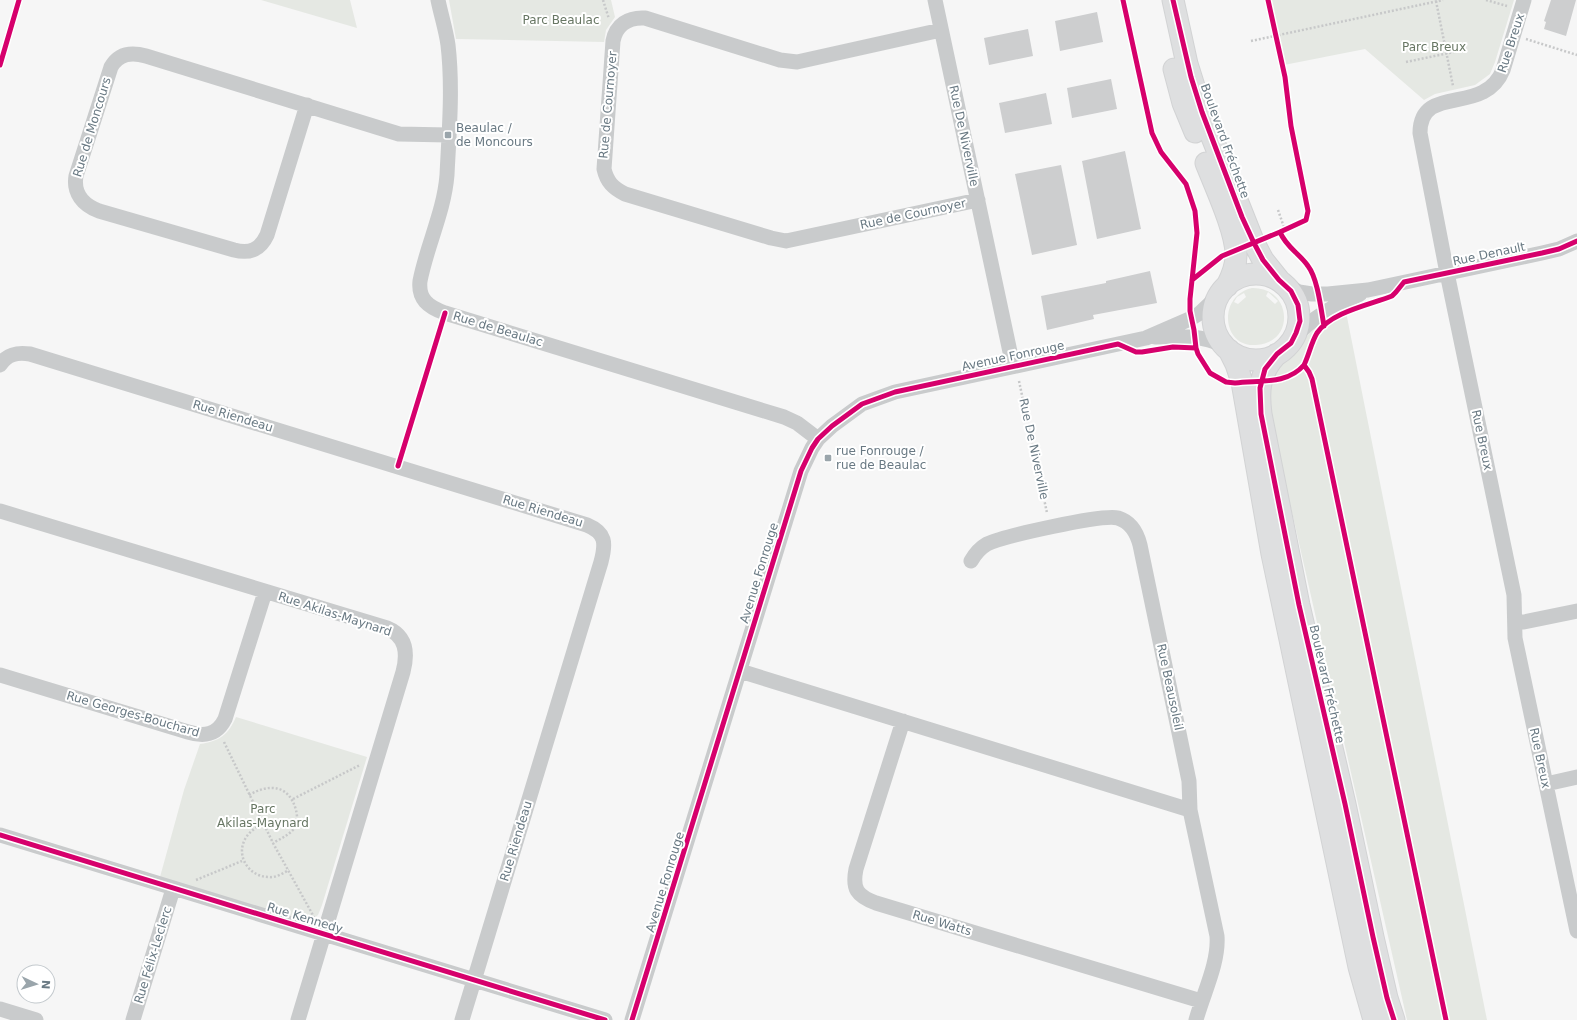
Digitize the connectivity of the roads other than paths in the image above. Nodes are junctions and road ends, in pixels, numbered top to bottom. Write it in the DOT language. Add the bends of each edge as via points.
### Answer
graph roads {
  1 [pos="438,0"];
  2 [pos="935,0"];
  3 [pos="1158,0"];
  4 [pos="1173,0"];
  5 [pos="1518,3"];
  6 [pos="941,30"];
  7 [pos="307,105"];
  8 [pos="448,135"];
  9 [pos="978,200"];
  10 [pos="1577,241"];
  11 [pos="1447,273"];
  12 [pos="1282,282"];
  13 [pos="1368,290"];
  14 [pos="1222,291"];
  15 [pos="1146,338"];
  16 [pos="1294,338"];
  17 [pos="1227,348"];
  18 [pos="1277,354"];
  19 [pos="0,366"];
  20 [pos="1013,366"];
  21 [pos="818,440"];
  22 [pos="0,511"];
  23 [pos="971,561"];
  24 [pos="265,592"];
  25 [pos="1577,610"];
  26 [pos="1515,622"];
  27 [pos="740,671"];
  28 [pos="0,675"];
  29 [pos="903,721"];
  30 [pos="1577,777"];
  31 [pos="1546,784"];
  32 [pos="1190,810"];
  33 [pos="0,835"];
  34 [pos="173,889"];
  35 [pos="1577,932"];
  36 [pos="324,934"];
  37 [pos="474,980"];
  38 [pos="1201,1001"];
  39 [pos="0,1009"];
  40 [pos="36,1020"];
  41 [pos="133,1020"];
  42 [pos="298,1020"];
  43 [pos="462,1020"];
  44 [pos="605,1020"];
  45 [pos="632,1020"];
  46 [pos="1196,1020"];
  47 [pos="1374,1020"];
  48 [pos="1394,1020"];
  1 -- 8 [label="street, Rue de Beaulac" via="448,54"];
  2 -- 6 [label="street, Rue De Niverville"];
  3 -- 14 [label="main road, Boulevard Fréchette" via="1183,103 1234,240 1236,262"];
  4 -- 12 [label="main road, Boulevard Fréchette" via="1187,64 1206,124 1251,236 1263,260"];
  5 -- 11 [label="street, Rue Breux" via="1504,70 1498,80 1489,89 1475,96 1436,105 1426,112 1421,123 1421,141"];
  6 -- 9 [label="street, Rue De Niverville"];
  6 -- 9 [label="street, Rue de Cournoyer" via="796,62 780,60 645,18 629,20 620,26 614,35 604,169 607,181 625,194 786,241"];
  7 -- 7 [label="street, Rue de Moncours" via="268,235 255,250 234,250 99,211 85,204 77,191 76,176 111,67 123,55 141,55"];
  7 -- 8 [label="street, Rue de Moncours" via="399,134"];
  8 -- 21 [label="street, Rue de Beaulac" via="445,195 420,281 420,292 427,304 445,313 784,417 797,423"];
  9 -- 20 [label="street, Rue De Niverville"];
  10 -- 11 [label="street, Rue Denault" via="1559,249"];
  11 -- 13 [label="street, Rue Denault"];
  11 -- 26 [label="street, Rue Breux" via="1514,595"];
  12 -- 13 [label="street, Rue Denault" via="1299,292 1312,294"];
  12 -- 14 [label="main road" via="1265,275 1250,274 1234,280"];
  12 -- 16 [label="main road" via="1292,291 1298,306 1300,321"];
  13 -- 16 [label="street, Rue Denault" via="1316,317"];
  14 -- 15 [label="street" via="1192,318"];
  14 -- 17 [label="main road" via="1214,306 1213,320 1217,334"];
  15 -- 17 [label="street" via="1192,336 1209,339"];
  15 -- 20 [label="street, Avenue Fonrouge"];
  16 -- 18 [label="main road"];
  17 -- 18 [label="main road" via="1250,359 1268,358"];
  17 -- 47 [label="main road" via="1242,382 1272,554 1358,960"];
  18 -- 48 [label="main road, Boulevard Fréchette" via="1265,369 1261,381 1262,421 1299,605 1372,937"];
  19 -- 37 [label="street, Rue Riendeau" via="12,354 30,354 598,530 604,549 601,562"];
  20 -- 21 [label="street, Avenue Fonrouge" via="873,399 848,413"];
  21 -- 27 [label="street, Avenue Fonrouge" via="806,460 795,488"];
  22 -- 24 [label="street, Rue Akilas-Maynard"];
  23 -- 32 [label="street, Rue Beausoleil" via="980,548 993,541 1050,528 1108,517 1119,518 1132,527 1138,538 1189,781"];
  24 -- 28 [label="street, Rue Georges-Bouchard" via="225,719 217,729 206,735 188,732"];
  24 -- 36 [label="street, Rue Akilas-Maynard" via="387,628 397,633 405,648 405,664"];
  25 -- 26 [label="street"];
  26 -- 31 [label="street, Rue Breux" via="1515,638"];
  27 -- 29 [label="street"];
  27 -- 45 [label="street, Avenue Fonrouge"];
  29 -- 32 [label="street"];
  29 -- 38 [label="street, Rue Watts" via="856,869 855,886 860,895 876,903"];
  30 -- 31 [label="street"];
  31 -- 35 [label="street, Rue Breux"];
  32 -- 38 [label="street, Rue Beausoleil" via="1217,947"];
  33 -- 34 [label="street, Rue Kennedy"];
  34 -- 36 [label="street, Rue Kennedy"];
  34 -- 41 [label="street, Rue Félix-Leclerc"];
  36 -- 37 [label="street, Rue Kennedy"];
  36 -- 42 [label="street, Rue Akilas-Maynard"];
  37 -- 43 [label="street, Rue Riendeau"];
  37 -- 44 [label="street, Rue Kennedy"];
  38 -- 46 [label="street, Rue Beausoleil"];
  39 -- 40 [label="street"];
}
